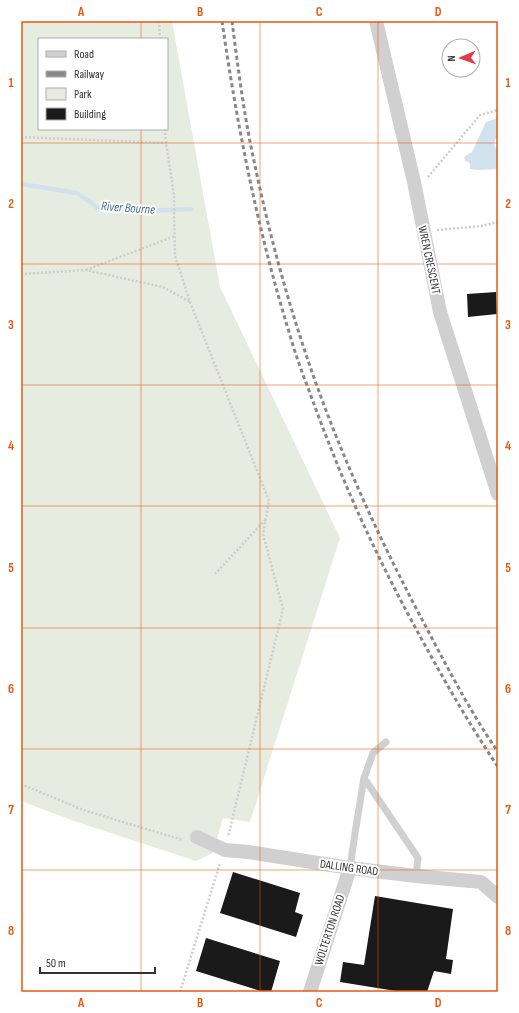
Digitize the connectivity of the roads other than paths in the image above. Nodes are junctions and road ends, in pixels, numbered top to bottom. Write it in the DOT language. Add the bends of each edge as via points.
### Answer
graph roads {
  1 [pos="376,21"];
  2 [pos="498,494"];
  3 [pos="386,742"];
  4 [pos="364,778"];
  5 [pos="197,837"];
  6 [pos="350,868"];
  7 [pos="416,876"];
  8 [pos="498,898"];
  9 [pos="310,992"];
  1 -- 2 [label="street, WREN CRESCENT" via="414,182 440,312"];
  3 -- 4 [label="lane" via="373,753"];
  4 -- 6 [label="lane"];
  4 -- 7 [label="lane" via="418,858"];
  5 -- 6 [label="street, DALLING ROAD" via="225,850"];
  6 -- 7 [label="street, DALLING ROAD"];
  6 -- 9 [label="street, WOLTERTON ROAD"];
  7 -- 8 [label="street, DALLING ROAD" via="481,882"];
}
